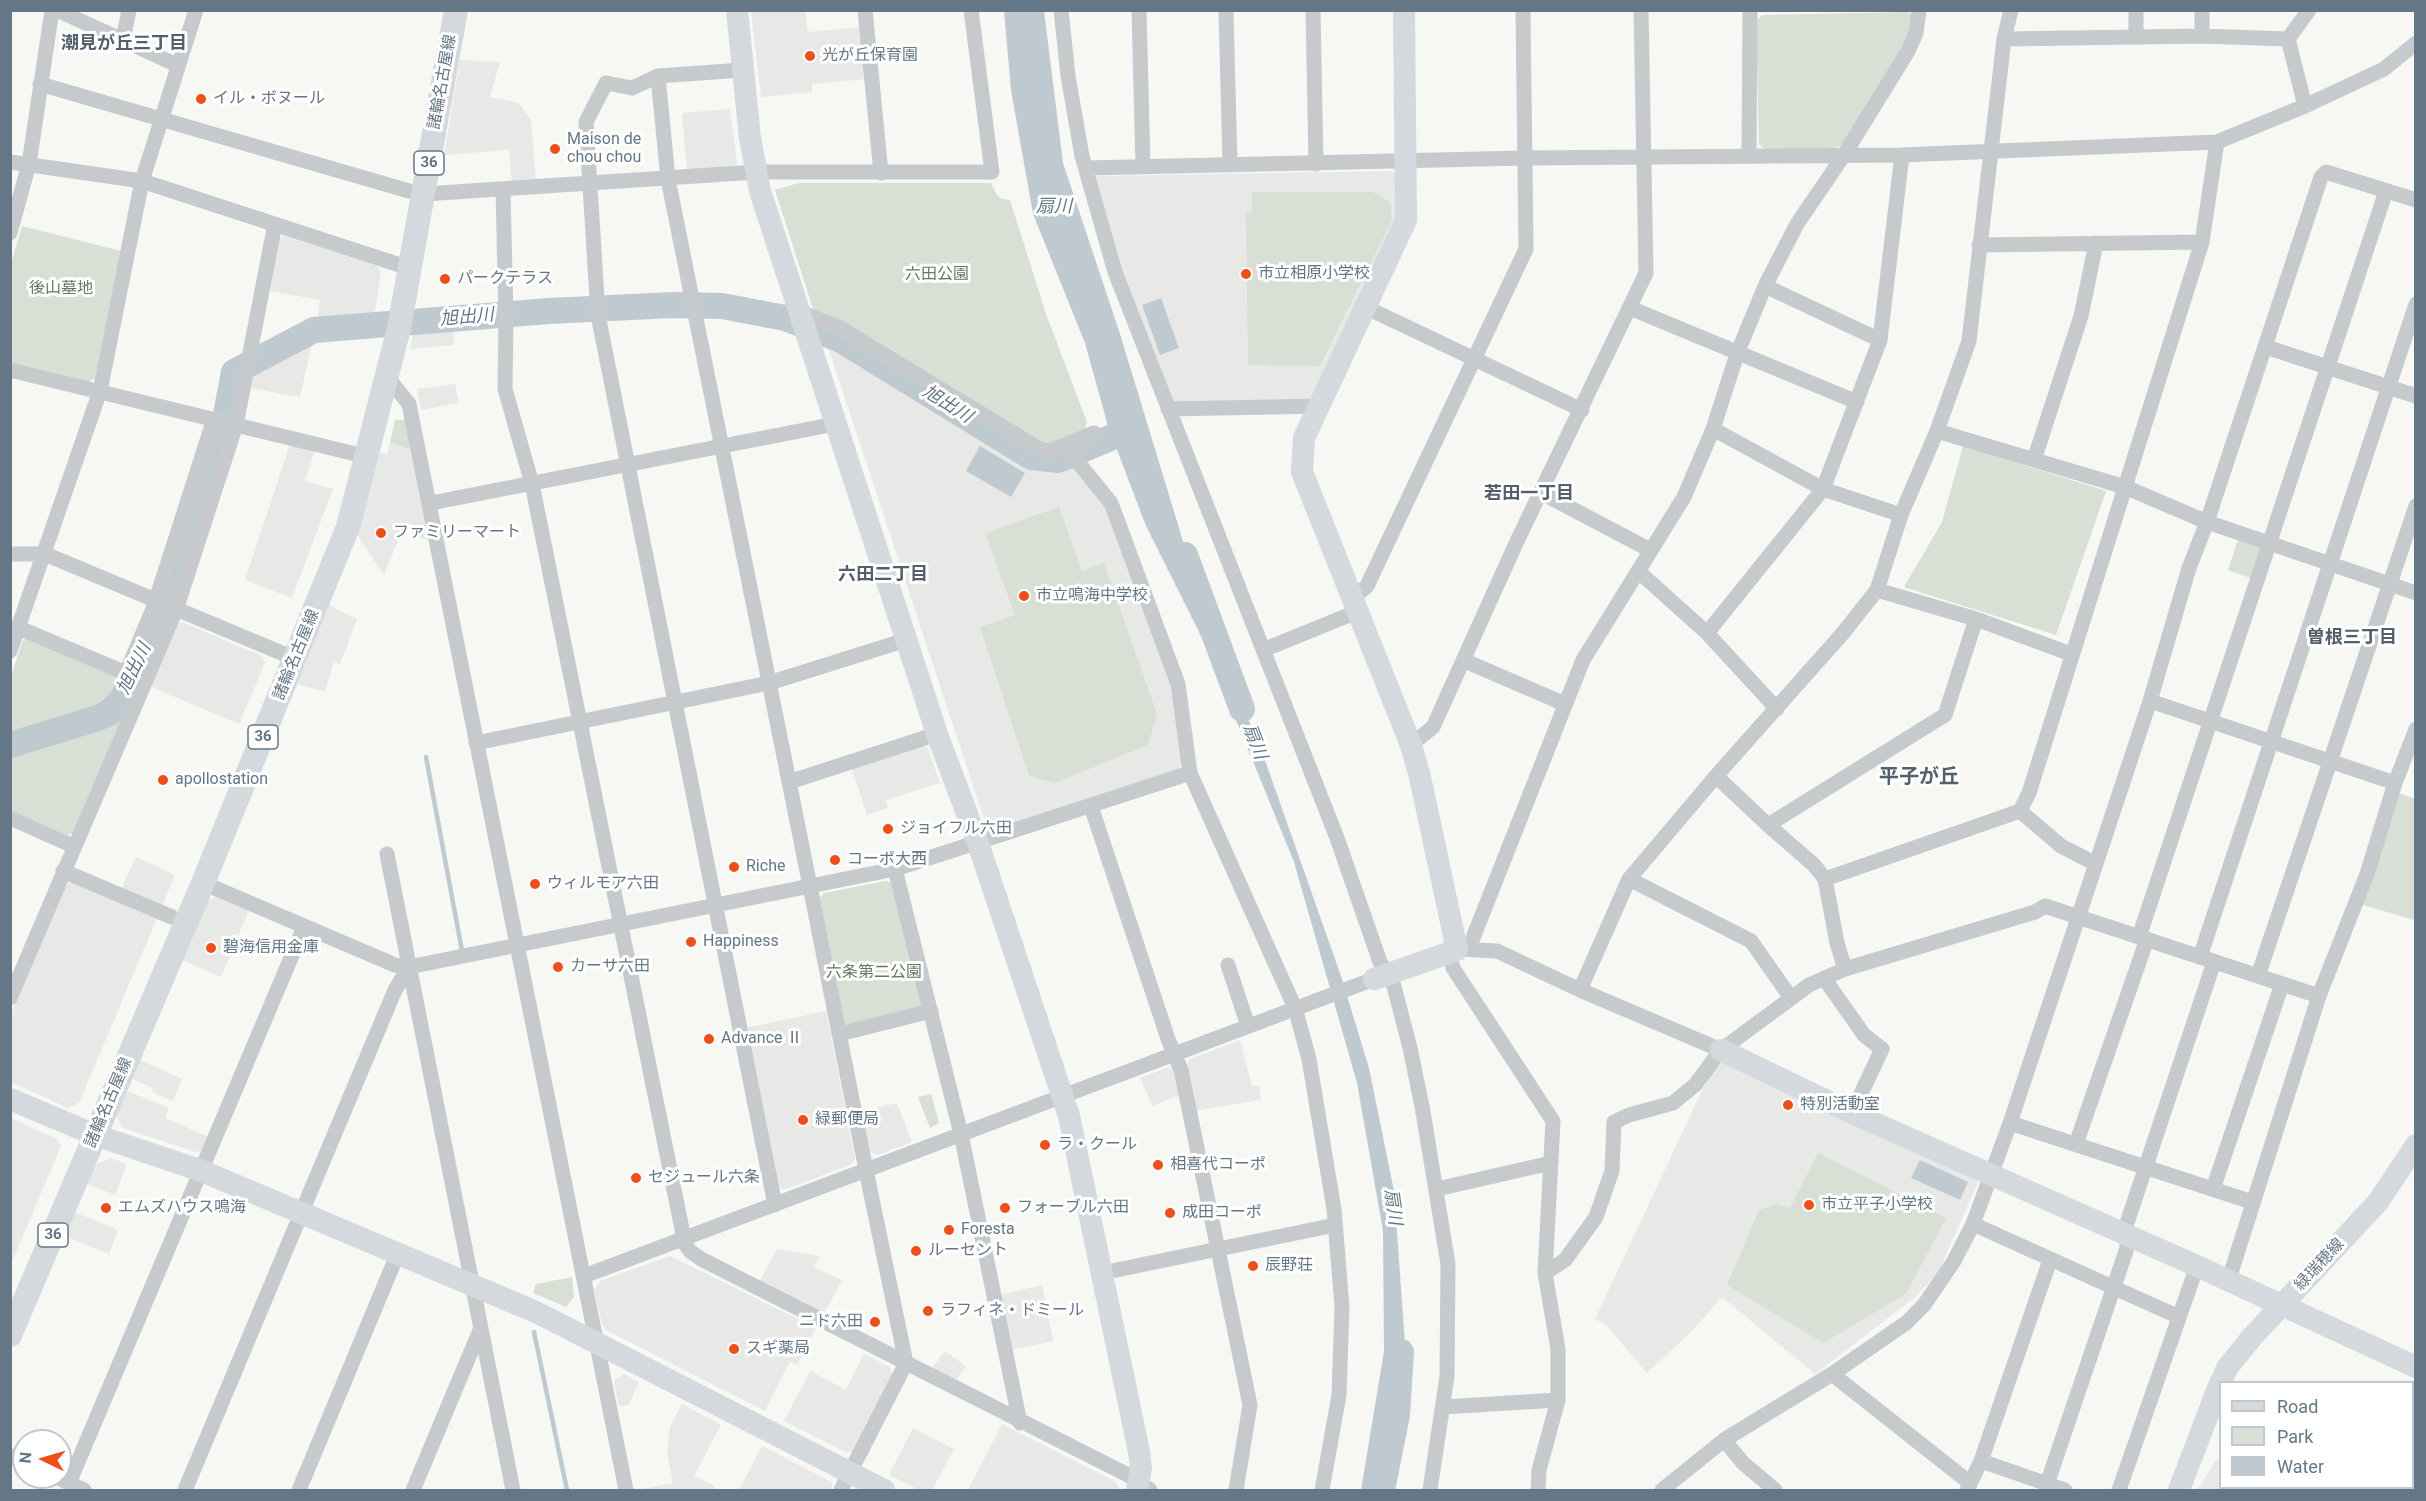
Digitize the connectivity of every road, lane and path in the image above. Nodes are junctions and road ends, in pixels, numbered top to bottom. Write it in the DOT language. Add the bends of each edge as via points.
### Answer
graph roads {
  1 [pos="52,10"];
  2 [pos="57,10"];
  3 [pos="129,10"];
  4 [pos="196,10"];
  5 [pos="441,10"];
  6 [pos="456,10"];
  7 [pos="737,10"];
  8 [pos="865,10"];
  9 [pos="971,10"];
  10 [pos="1061,10"];
  11 [pos="1139,10"];
  12 [pos="1226,10"];
  13 [pos="1313,10"];
  14 [pos="1404,10"];
  15 [pos="1523,10"];
  16 [pos="1641,10"];
  17 [pos="1750,10"];
  18 [pos="1919,10"];
  19 [pos="2011,10"];
  20 [pos="2136,10"];
  21 [pos="2202,10"];
  22 [pos="2309,10"];
  23 [pos="2202,36"];
  24 [pos="2136,37"];
  25 [pos="2004,39"];
  26 [pos="2288,39"];
  27 [pos="123,40"];
  28 [pos="2415,43"];
  29 [pos="177,65"];
  30 [pos="742,70"];
  31 [pos="658,76"];
  32 [pos="40,84"];
  33 [pos="2305,106"];
  34 [pos="162,120"];
  35 [pos="2217,142"];
  36 [pos="1992,151"];
  37 [pos="1844,154"];
  38 [pos="1902,155"];
  39 [pos="1643,156"];
  40 [pos="1749,156"];
  41 [pos="1524,158"];
  42 [pos="10,162"];
  43 [pos="1407,162"];
  44 [pos="29,164"];
  45 [pos="1316,164"];
  46 [pos="1230,165"];
  47 [pos="1143,167"];
  48 [pos="1086,168"];
  49 [pos="756,172"];
  50 [pos="881,173"];
  51 [pos="668,179"];
  52 [pos="142,181"];
  53 [pos="591,183"];
  54 [pos="503,190"];
  55 [pos="2386,191"];
  56 [pos="416,192"];
  57 [pos="2415,200"];
  58 [pos="275,224"];
  59 [pos="10,233"];
  60 [pos="2202,242"];
  61 [pos="2096,243"];
  62 [pos="1979,245"];
  63 [pos="403,266"];
  64 [pos="1764,286"];
  65 [pos="2415,304"];
  66 [pos="1365,307"];
  67 [pos="1630,308"];
  68 [pos="801,320"];
  69 [pos="1880,340"];
  70 [pos="2266,347"];
  71 [pos="1737,354"];
  72 [pos="1474,358"];
  73 [pos="2328,367"];
  74 [pos="10,370"];
  75 [pos="383,372"];
  76 [pos="2387,387"];
  77 [pos="100,392"];
  78 [pos="2415,396"];
  79 [pos="1857,402"];
  80 [pos="1321,406"];
  81 [pos="1168,409"];
  82 [pos="1582,410"];
  83 [pos="225,422"];
  84 [pos="835,424"];
  85 [pos="1713,429"];
  86 [pos="1937,431"];
  87 [pos="1094,433"];
  88 [pos="722,446"];
  89 [pos="1072,451"];
  90 [pos="363,456"];
  91 [pos="2034,460"];
  92 [pos="627,465"];
  93 [pos="532,484"];
  94 [pos="2125,487"];
  95 [pos="1823,489"];
  96 [pos="1542,493"];
  97 [pos="431,503"];
  98 [pos="2415,506"];
  99 [pos="1901,515"];
  100 [pos="2207,522"];
  101 [pos="2269,543"];
  102 [pos="1650,550"];
  103 [pos="10,554"];
  104 [pos="45,554"];
  105 [pos="2329,564"];
  106 [pos="1638,571"];
  107 [pos="2389,584"];
  108 [pos="1877,590"];
  109 [pos="2415,593"];
  110 [pos="1356,604"];
  111 [pos="164,605"];
  112 [pos="1976,619"];
  113 [pos="19,628"];
  114 [pos="1707,633"];
  115 [pos="906,640"];
  116 [pos="1263,650"];
  117 [pos="10,651"];
  118 [pos="2071,654"];
  119 [pos="290,657"];
  120 [pos="1465,661"];
  121 [pos="769,683"];
  122 [pos="2150,701"];
  123 [pos="674,702"];
  124 [pos="1565,704"];
  125 [pos="1777,709"];
  126 [pos="579,722"];
  127 [pos="2210,722"];
  128 [pos="2415,729"];
  129 [pos="937,734"];
  130 [pos="476,742"];
  131 [pos="2270,742"];
  132 [pos="1411,745"];
  133 [pos="2330,761"];
  134 [pos="1190,773"];
  135 [pos="1716,776"];
  136 [pos="789,782"];
  137 [pos="2395,783"];
  138 [pos="1091,806"];
  139 [pos="2020,811"];
  140 [pos="10,818"];
  141 [pos="1768,825"];
  142 [pos="978,843"];
  143 [pos="73,846"];
  144 [pos="387,855"];
  145 [pos="2096,864"];
  146 [pos="895,869"];
  147 [pos="63,871"];
  148 [pos="1629,879"];
  149 [pos="1825,879"];
  150 [pos="202,883"];
  151 [pos="810,886"];
  152 [pos="713,905"];
  153 [pos="2077,916"];
  154 [pos="172,917"];
  155 [pos="620,923"];
  156 [pos="304,927"];
  157 [pos="2143,938"];
  158 [pos="517,945"];
  159 [pos="1458,950"];
  160 [pos="2207,959"];
  161 [pos="1228,965"];
  162 [pos="409,967"];
  163 [pos="1845,969"];
  164 [pos="2258,976"];
  165 [pos="1380,977"];
  166 [pos="1824,978"];
  167 [pos="2282,984"];
  168 [pos="1580,990"];
  169 [pos="2319,996"];
  170 [pos="1791,998"];
  171 [pos="10,999"];
  172 [pos="1295,1008"];
  173 [pos="931,1011"];
  174 [pos="1248,1026"];
  175 [pos="839,1034"];
  176 [pos="1721,1050"];
  177 [pos="1175,1054"];
  178 [pos="1062,1096"];
  179 [pos="10,1099"];
  180 [pos="1852,1113"];
  181 [pos="2010,1123"];
  182 [pos="88,1132"];
  183 [pos="961,1134"];
  184 [pos="2076,1144"];
  185 [pos="2415,1145"];
  186 [pos="1551,1163"];
  187 [pos="2146,1168"];
  188 [pos="866,1170"];
  189 [pos="202,1171"];
  190 [pos="1990,1175"];
  191 [pos="1437,1189"];
  192 [pos="2213,1189"];
  193 [pos="2252,1202"];
  194 [pos="775,1205"];
  195 [pos="303,1213"];
  196 [pos="1973,1224"];
  197 [pos="1335,1225"];
  198 [pos="2125,1236"];
  199 [pos="683,1239"];
  200 [pos="1218,1249"];
  201 [pos="398,1253"];
  202 [pos="2050,1260"];
  203 [pos="2197,1266"];
  204 [pos="1102,1273"];
  205 [pos="1545,1273"];
  206 [pos="584,1276"];
  207 [pos="2228,1281"];
  208 [pos="473,1285"];
  209 [pos="2113,1288"];
  210 [pos="10,1298"];
  211 [pos="2281,1307"];
  212 [pos="2179,1317"];
  213 [pos="481,1328"];
  214 [pos="10,1335"];
  215 [pos="597,1343"];
  216 [pos="906,1363"];
  217 [pos="2415,1367"];
  218 [pos="1832,1374"];
  219 [pos="2222,1381"];
  220 [pos="2219,1388"];
  221 [pos="1558,1400"];
  222 [pos="1443,1407"];
  223 [pos="1020,1423"];
  224 [pos="1724,1440"];
  225 [pos="72,1460"];
  226 [pos="1981,1461"];
  227 [pos="846,1482"];
  228 [pos="2047,1484"];
  229 [pos="1968,1487"];
  230 [pos="1142,1489"];
  231 [pos="184,1491"];
  232 [pos="299,1491"];
  233 [pos="413,1491"];
  234 [pos="513,1491"];
  235 [pos="626,1491"];
  236 [pos="884,1491"];
  237 [pos="1236,1491"];
  238 [pos="1322,1491"];
  239 [pos="1430,1491"];
  240 [pos="1538,1491"];
  241 [pos="1662,1491"];
  242 [pos="1775,1491"];
  243 [pos="2065,1491"];
  244 [pos="2119,1491"];
  245 [pos="2179,1491"];
  1 -- 32 [label="street"];
  2 -- 27 [label="street"];
  3 -- 27 [label="street"];
  4 -- 29 [label="street"];
  5 -- 56 [label="main road, 諸輪名古屋線 / 36"];
  6 -- 56 [label="main road, 諸輪名古屋線 / 36"];
  7 -- 30 [label="street"];
  8 -- 50 [label="street"];
  9 -- 50 [label="street" via="992,172"];
  10 -- 48 [label="street" via="1073,109"];
  11 -- 47 [label="street"];
  12 -- 46 [label="street"];
  13 -- 45 [label="street"];
  14 -- 43 [label="street"];
  15 -- 41 [label="street"];
  16 -- 39 [label="street"];
  17 -- 40 [label="street"];
  18 -- 37 [label="street" via="1916,33 1908,51"];
  19 -- 25 [label="street"];
  20 -- 24 [label="street"];
  21 -- 23 [label="street"];
  22 -- 26 [label="street"];
  23 -- 24 [label="street"];
  23 -- 26 [label="street"];
  24 -- 25 [label="street"];
  25 -- 36 [label="street"];
  26 -- 33 [label="street"];
  27 -- 29 [label="street"];
  28 -- 33 [label="street" via="2384,69"];
  29 -- 34 [label="street"];
  30 -- 31 [label="street"];
  30 -- 49 [label="street"];
  31 -- 51 [label="street"];
  31 -- 53 [label="street" via="632,88 606,83 586,122"];
  32 -- 34 [label="street"];
  32 -- 44 [label="street"];
  33 -- 35 [label="street"];
  34 -- 52 [label="street"];
  34 -- 56 [label="street"];
  35 -- 36 [label="street"];
  35 -- 60 [label="street"];
  36 -- 38 [label="street"];
  36 -- 62 [label="street"];
  37 -- 38 [label="street"];
  37 -- 40 [label="street"];
  37 -- 64 [label="street" via="1797,224"];
  38 -- 69 [label="street"];
  39 -- 40 [label="street"];
  39 -- 41 [label="street"];
  39 -- 67 [label="street" via="1646,273"];
  41 -- 43 [label="street"];
  41 -- 72 [label="street" via="1526,249"];
  42 -- 44 [label="street"];
  43 -- 45 [label="street"];
  43 -- 66 [label="street" via="1406,219"];
  44 -- 52 [label="street"];
  44 -- 59 [label="street"];
  45 -- 46 [label="street"];
  46 -- 47 [label="street"];
  47 -- 48 [label="street"];
  48 -- 81 [label="street" via="1115,272"];
  49 -- 50 [label="street"];
  49 -- 51 [label="street"];
  49 -- 68 [label="street"];
  51 -- 53 [label="street"];
  51 -- 88 [label="street"];
  52 -- 58 [label="street"];
  52 -- 77 [label="street"];
  53 -- 54 [label="street"];
  53 -- 92 [label="street" via="598,310"];
  54 -- 56 [label="street"];
  54 -- 93 [label="street" via="505,389"];
  55 -- 57 [label="street"];
  55 -- 70 [label="street" via="2326,172 2321,177"];
  55 -- 73 [label="street"];
  56 -- 63 [label="main road, 諸輪名古屋線 / 36"];
  58 -- 63 [label="street"];
  58 -- 83 [label="street" via="248,366"];
  60 -- 61 [label="street"];
  60 -- 94 [label="street"];
  61 -- 62 [label="street"];
  61 -- 91 [label="street" via="2081,316"];
  62 -- 86 [label="street" via="1969,340"];
  63 -- 75 [label="main road, 諸輪名古屋線 / 36"];
  64 -- 69 [label="street"];
  64 -- 71 [label="street"];
  65 -- 76 [label="street"];
  66 -- 72 [label="street"];
  66 -- 80 [label="street"];
  67 -- 71 [label="street"];
  67 -- 82 [label="street"];
  68 -- 84 [label="street"];
  68 -- 89 [label="street" via="840,328 1030,445 1050,451"];
  69 -- 79 [label="street"];
  70 -- 73 [label="street"];
  70 -- 100 [label="street"];
  71 -- 79 [label="street"];
  71 -- 85 [label="street"];
  72 -- 82 [label="street"];
  72 -- 110 [label="street"];
  73 -- 76 [label="street"];
  73 -- 101 [label="street"];
  74 -- 77 [label="street"];
  75 -- 90 [label="main road, 諸輪名古屋線 / 36"];
  75 -- 97 [label="street" via="409,404"];
  76 -- 78 [label="street"];
  76 -- 105 [label="street"];
  77 -- 83 [label="street"];
  77 -- 104 [label="street"];
  79 -- 95 [label="street"];
  80 -- 81 [label="street"];
  80 -- 110 [label="street" via="1304,438 1302,472"];
  81 -- 116 [label="street"];
  82 -- 96 [label="street"];
  83 -- 90 [label="street"];
  83 -- 111 [label="street"];
  83 -- 111 [label="street"];
  84 -- 88 [label="street"];
  84 -- 115 [label="street"];
  85 -- 95 [label="street"];
  85 -- 102 [label="street" via="1684,497"];
  86 -- 91 [label="street"];
  86 -- 99 [label="street"];
  87 -- 89 [label="street"];
  88 -- 92 [label="street"];
  88 -- 121 [label="street"];
  89 -- 134 [label="street" via="1110,503 1178,684"];
  90 -- 119 [label="main road, 諸輪名古屋線 / 36" via="348,527"];
  91 -- 94 [label="street"];
  92 -- 93 [label="street"];
  92 -- 123 [label="street"];
  93 -- 97 [label="street"];
  93 -- 126 [label="street"];
  94 -- 100 [label="street"];
  94 -- 118 [label="street"];
  95 -- 99 [label="street"];
  95 -- 114 [label="street"];
  96 -- 102 [label="street"];
  96 -- 120 [label="street"];
  97 -- 130 [label="street"];
  98 -- 107 [label="street"];
  99 -- 108 [label="street"];
  100 -- 101 [label="street"];
  100 -- 122 [label="street" via="2188,568"];
  101 -- 105 [label="street"];
  101 -- 127 [label="street"];
  102 -- 106 [label="street"];
  103 -- 104 [label="street"];
  104 -- 111 [label="street"];
  104 -- 113 [label="street"];
  105 -- 107 [label="street"];
  105 -- 131 [label="street"];
  106 -- 114 [label="street"];
  106 -- 124 [label="street" via="1583,660"];
  107 -- 109 [label="street"];
  107 -- 133 [label="street"];
  108 -- 112 [label="street"];
  108 -- 125 [label="street"];
  110 -- 116 [label="street"];
  110 -- 132 [label="street"];
  111 -- 113 [label="street" via="126,673"];
  111 -- 119 [label="street"];
  111 -- 143 [label="street"];
  112 -- 118 [label="street"];
  112 -- 141 [label="street" via="1945,715"];
  113 -- 117 [label="street"];
  114 -- 125 [label="street"];
  115 -- 121 [label="street"];
  115 -- 129 [label="street"];
  116 -- 165 [label="street"];
  118 -- 139 [label="street"];
  119 -- 150 [label="main road, 諸輪名古屋線 / 36"];
  119 -- 154 [label="main road, 諸輪名古屋線 / 36"];
  120 -- 124 [label="street"];
  120 -- 132 [label="street" via="1433,727"];
  121 -- 123 [label="street"];
  121 -- 136 [label="street"];
  122 -- 127 [label="street"];
  122 -- 145 [label="street"];
  123 -- 126 [label="street"];
  123 -- 152 [label="street"];
  124 -- 159 [label="street"];
  125 -- 135 [label="street"];
  126 -- 130 [label="street"];
  126 -- 155 [label="street"];
  127 -- 131 [label="street"];
  127 -- 157 [label="street"];
  128 -- 137 [label="street"];
  129 -- 136 [label="street"];
  129 -- 142 [label="street"];
  130 -- 158 [label="street"];
  131 -- 133 [label="street"];
  131 -- 160 [label="street"];
  132 -- 159 [label="street"];
  133 -- 137 [label="street"];
  133 -- 164 [label="street"];
  134 -- 138 [label="street"];
  134 -- 172 [label="street"];
  135 -- 141 [label="street"];
  135 -- 148 [label="street"];
  136 -- 151 [label="street"];
  137 -- 169 [label="street" via="2367,874"];
  138 -- 142 [label="street"];
  138 -- 177 [label="street"];
  139 -- 145 [label="street" via="2061,846"];
  139 -- 149 [label="street"];
  140 -- 143 [label="street"];
  141 -- 149 [label="street"];
  142 -- 146 [label="street"];
  142 -- 178 [label="street"];
  143 -- 147 [label="street"];
  144 -- 162 [label="street"];
  145 -- 153 [label="street"];
  146 -- 151 [label="street"];
  146 -- 173 [label="street"];
  147 -- 154 [label="street"];
  147 -- 171 [label="street"];
  148 -- 168 [label="street"];
  148 -- 170 [label="street" via="1751,941"];
  149 -- 163 [label="street"];
  150 -- 156 [label="street"];
  150 -- 182 [label="main road, 諸輪名古屋線 / 36"];
  151 -- 152 [label="street"];
  151 -- 175 [label="street"];
  152 -- 155 [label="street"];
  152 -- 194 [label="street"];
  153 -- 157 [label="street"];
  153 -- 163 [label="street" via="2045,906"];
  153 -- 181 [label="street"];
  154 -- 182 [label="main road, 諸輪名古屋線 / 36"];
  155 -- 158 [label="street"];
  155 -- 199 [label="street"];
  156 -- 162 [label="street" via="395,965"];
  156 -- 189 [label="street"];
  157 -- 160 [label="street"];
  157 -- 184 [label="street"];
  158 -- 162 [label="street"];
  158 -- 206 [label="street"];
  159 -- 165 [label="street"];
  159 -- 168 [label="street" via="1497,951"];
  159 -- 186 [label="street" via="1453,968 1552,1121"];
  160 -- 164 [label="street"];
  160 -- 187 [label="street"];
  161 -- 174 [label="street"];
  162 -- 195 [label="street"];
  162 -- 208 [label="street"];
  163 -- 166 [label="street"];
  164 -- 167 [label="street"];
  165 -- 172 [label="street"];
  165 -- 191 [label="street" via="1394,986"];
  166 -- 170 [label="street"];
  166 -- 180 [label="street" via="1864,1035 1882,1049"];
  167 -- 169 [label="street"];
  167 -- 192 [label="street"];
  168 -- 176 [label="street"];
  169 -- 193 [label="street"];
  170 -- 176 [label="street"];
  172 -- 174 [label="street"];
  172 -- 197 [label="street" via="1316,1092"];
  173 -- 175 [label="street"];
  173 -- 183 [label="street"];
  174 -- 177 [label="street"];
  175 -- 188 [label="street"];
  176 -- 180 [label="street"];
  176 -- 205 [label="street" via="1695,1085 1674,1103 1614,1122 1612,1171 1596,1217 1565,1260"];
  177 -- 178 [label="street"];
  177 -- 200 [label="street"];
  178 -- 183 [label="street"];
  178 -- 204 [label="street"];
  179 -- 182 [label="street"];
  180 -- 190 [label="street"];
  181 -- 184 [label="street"];
  181 -- 190 [label="street"];
  182 -- 189 [label="street"];
  182 -- 210 [label="main road, 諸輪名古屋線 / 36"];
  182 -- 214 [label="main road, 諸輪名古屋線 / 36"];
  183 -- 188 [label="street"];
  183 -- 223 [label="street"];
  184 -- 187 [label="street"];
  185 -- 211 [label="street, 緑瑞穂線" via="2378,1202"];
  186 -- 191 [label="street"];
  186 -- 205 [label="street"];
  187 -- 192 [label="street"];
  187 -- 198 [label="street"];
  188 -- 194 [label="street"];
  188 -- 216 [label="street"];
  189 -- 195 [label="street"];
  189 -- 225 [label="street"];
  190 -- 196 [label="street"];
  190 -- 198 [label="street"];
  191 -- 222 [label="street" via="1448,1264"];
  192 -- 193 [label="street"];
  193 -- 207 [label="street"];
  194 -- 199 [label="street"];
  195 -- 201 [label="street"];
  195 -- 231 [label="street"];
  196 -- 202 [label="street"];
  196 -- 218 [label="street" via="1924,1305 1906,1323"];
  197 -- 200 [label="street"];
  197 -- 238 [label="street" via="1342,1307 1339,1395"];
  198 -- 203 [label="street"];
  198 -- 209 [label="street" via="2127,1248"];
  199 -- 206 [label="street"];
  199 -- 216 [label="street" via="701,1259"];
  200 -- 204 [label="street"];
  200 -- 237 [label="street" via="1250,1405"];
  201 -- 208 [label="street"];
  201 -- 232 [label="street"];
  202 -- 209 [label="street"];
  202 -- 226 [label="street"];
  203 -- 207 [label="street"];
  203 -- 212 [label="street"];
  204 -- 230 [label="street" via="1139,1452"];
  205 -- 221 [label="street" via="1558,1349"];
  206 -- 215 [label="street"];
  207 -- 211 [label="street"];
  208 -- 213 [label="street"];
  208 -- 215 [label="street"];
  209 -- 212 [label="street"];
  209 -- 228 [label="street"];
  211 -- 217 [label="street"];
  211 -- 219 [label="street, 緑瑞穂線" via="2227,1368"];
  212 -- 244 [label="street"];
  213 -- 233 [label="street"];
  213 -- 234 [label="street"];
  215 -- 227 [label="street"];
  215 -- 235 [label="street"];
  216 -- 223 [label="street"];
  216 -- 227 [label="street"];
  218 -- 224 [label="street"];
  218 -- 229 [label="street"];
  220 -- 245 [label="street, 緑瑞穂線"];
  221 -- 222 [label="street"];
  221 -- 240 [label="street" via="1539,1470"];
  222 -- 239 [label="street"];
  223 -- 230 [label="street" via="1125,1474"];
  224 -- 241 [label="street"];
  224 -- 242 [label="street"];
  226 -- 228 [label="street"];
  226 -- 229 [label="street"];
  227 -- 236 [label="street"];
  228 -- 243 [label="street"];
}
